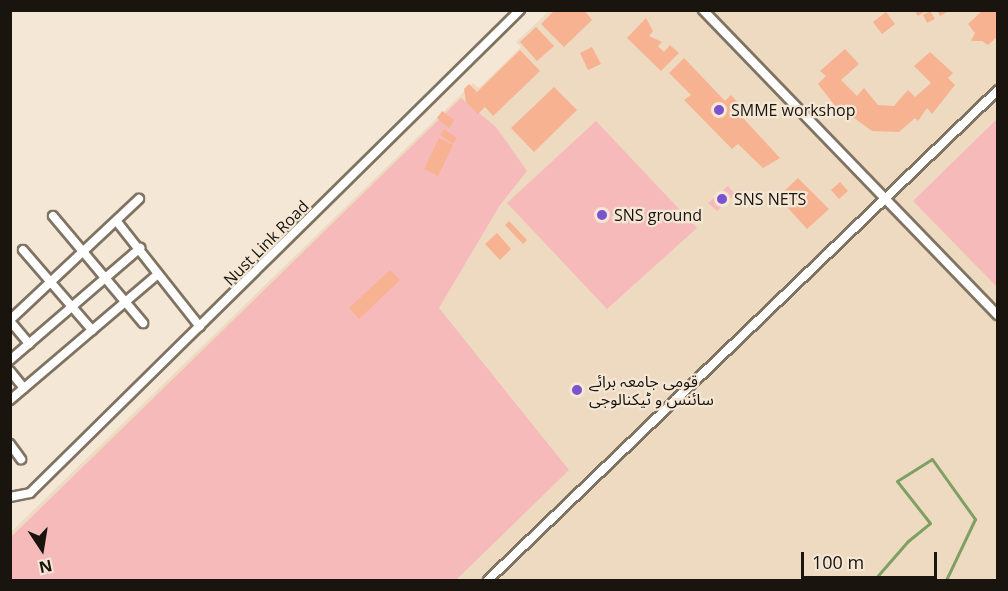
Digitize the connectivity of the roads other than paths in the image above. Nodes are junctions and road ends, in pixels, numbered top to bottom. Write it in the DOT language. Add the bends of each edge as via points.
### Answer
graph roads {
  1 [pos="520,10"];
  2 [pos="703,10"];
  3 [pos="998,90"];
  4 [pos="884,198"];
  5 [pos="139,199"];
  6 [pos="53,216"];
  7 [pos="118,223"];
  8 [pos="140,248"];
  9 [pos="23,250"];
  10 [pos="85,253"];
  11 [pos="158,274"];
  12 [pos="105,278"];
  13 [pos="52,283"];
  14 [pos="124,303"];
  15 [pos="72,306"];
  16 [pos="998,315"];
  17 [pos="10,320"];
  18 [pos="143,323"];
  19 [pos="200,327"];
  20 [pos="92,330"];
  21 [pos="29,344"];
  22 [pos="10,360"];
  23 [pos="10,371"];
  24 [pos="24,388"];
  25 [pos="10,400"];
  26 [pos="10,444"];
  27 [pos="21,459"];
  28 [pos="10,497"];
  29 [pos="488,580"];
  1 -- 19 [label="street, Nust Link Road"];
  2 -- 4 [label="street"];
  3 -- 4 [label="street"];
  4 -- 16 [label="street"];
  4 -- 29 [label="street"];
  5 -- 7 [label="street"];
  6 -- 10 [label="street"];
  7 -- 8 [label="street"];
  7 -- 10 [label="street"];
  8 -- 11 [label="street"];
  8 -- 12 [label="street"];
  9 -- 13 [label="street"];
  10 -- 12 [label="street"];
  10 -- 13 [label="street"];
  11 -- 14 [label="street"];
  11 -- 19 [label="street"];
  12 -- 14 [label="street"];
  12 -- 15 [label="street"];
  13 -- 15 [label="street"];
  13 -- 17 [label="street"];
  14 -- 18 [label="street"];
  14 -- 20 [label="street"];
  15 -- 20 [label="street"];
  15 -- 21 [label="street"];
  17 -- 21 [label="street"];
  19 -- 28 [label="street, Nust Link Road" via="30,493"];
  20 -- 24 [label="street"];
  21 -- 22 [label="street"];
  23 -- 24 [label="street"];
  24 -- 25 [label="street"];
  26 -- 27 [label="street"];
}
